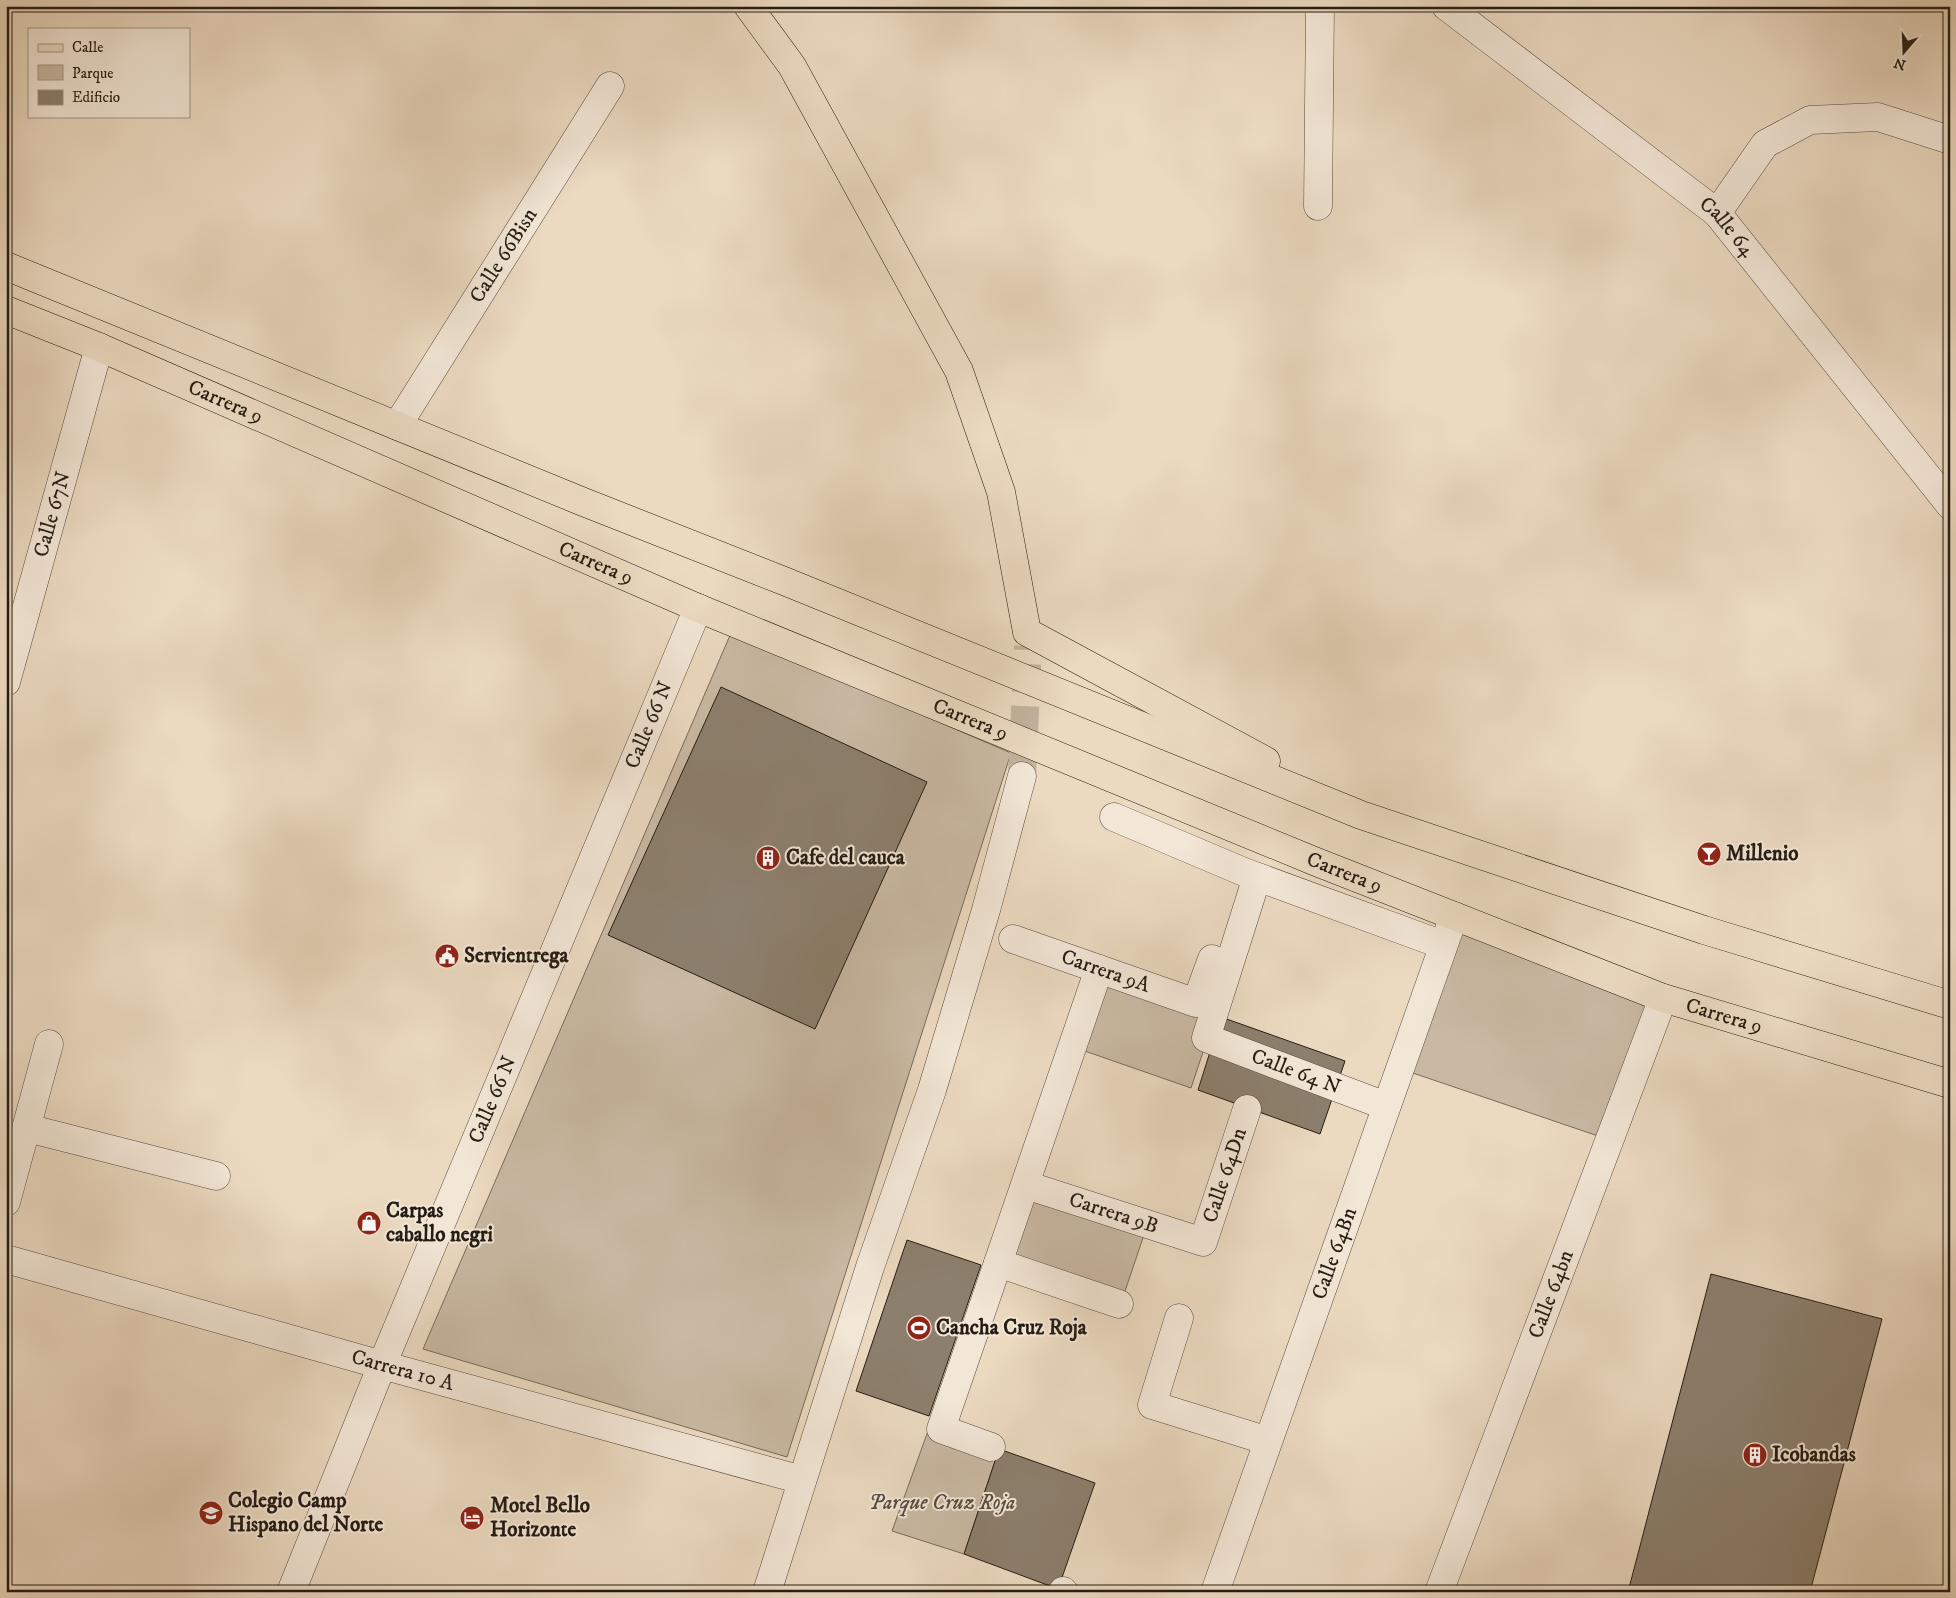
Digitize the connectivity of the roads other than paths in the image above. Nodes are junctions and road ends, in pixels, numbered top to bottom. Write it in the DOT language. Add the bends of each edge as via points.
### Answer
graph roads {
  1 [pos="748,6"];
  2 [pos="1320,6"];
  3 [pos="1446,6"];
  4 [pos="610,86"];
  5 [pos="1950,140"];
  6 [pos="1318,206"];
  7 [pos="1717,213"];
  8 [pos="6,266"];
  9 [pos="6,310"];
  10 [pos="99,347"];
  11 [pos="397,426"];
  12 [pos="1950,505"];
  13 [pos="698,608"];
  14 [pos="6,682"];
  15 [pos="1022,776"];
  16 [pos="1360,815"];
  17 [pos="1114,817"];
  18 [pos="1251,874"];
  19 [pos="1454,916"];
  20 [pos="1013,939"];
  21 [pos="1443,945"];
  22 [pos="1099,969"];
  23 [pos="1663,998"];
  24 [pos="1950,1005"];
  25 [pos="49,1044"];
  26 [pos="1950,1084"];
  27 [pos="1386,1106"];
  28 [pos="1247,1109"];
  29 [pos="27,1128"];
  30 [pos="216,1176"];
  31 [pos="1026,1185"];
  32 [pos="6,1202"];
  33 [pos="1203,1242"];
  34 [pos="6,1259"];
  35 [pos="998,1263"];
  36 [pos="1119,1304"];
  37 [pos="1179,1318"];
  38 [pos="382,1365"];
  39 [pos="1268,1441"];
  40 [pos="991,1447"];
  41 [pos="802,1480"];
  42 [pos="291,1592"];
  43 [pos="766,1592"];
  44 [pos="1215,1592"];
  45 [pos="1439,1592"];
  1 -- 16 [label="main road" via="792,66 959,371 1001,492 1028,639 1226,739"];
  2 -- 6 [label="street"];
  3 -- 7 [label="street, Calle 64"];
  4 -- 11 [label="street, Calle 66Bisn"];
  5 -- 7 [label="street" via="1878,117 1810,120 1765,144"];
  7 -- 12 [label="street, Calle 64"];
  8 -- 11 [label="main road, Carrera 9"];
  9 -- 10 [label="main road, Carrera 9"];
  10 -- 13 [label="main road, Carrera 9"];
  10 -- 14 [label="street, Calle 67N"];
  11 -- 16 [label="main road, Carrera 9"];
  13 -- 19 [label="main road, Carrera 9"];
  13 -- 38 [label="street, Calle 66 N"];
  15 -- 41 [label="street" via="932,1090 870,1267"];
  16 -- 24 [label="main road, Carrera 9" via="1704,930"];
  17 -- 18 [label="street"];
  18 -- 21 [label="street"];
  18 -- 22 [label="street, Carrera 9A" via="1196,1003"];
  18 -- 27 [label="street, Calle 64 N" via="1206,1038"];
  19 -- 21 [label="street, Calle 64Bn"];
  19 -- 23 [label="main road, Carrera 9"];
  20 -- 22 [label="street, Carrera 9A"];
  21 -- 27 [label="street, Calle 64Bn"];
  22 -- 31 [label="street"];
  23 -- 26 [label="main road, Carrera 9"];
  23 -- 45 [label="street, Calle 64bn"];
  25 -- 29 [label="street"];
  27 -- 39 [label="street, Calle 64Bn"];
  28 -- 33 [label="street, Calle 64Dn"];
  29 -- 30 [label="street"];
  29 -- 32 [label="street"];
  31 -- 33 [label="street, Carrera 9B"];
  31 -- 35 [label="street"];
  34 -- 38 [label="street, Carrera 10 A"];
  35 -- 36 [label="street"];
  35 -- 40 [label="street" via="941,1429"];
  37 -- 39 [label="street" via="1152,1405"];
  38 -- 41 [label="street, Carrera 10 A"];
  38 -- 42 [label="street, Calle 66 N"];
  39 -- 44 [label="street, Calle 64Bn"];
  41 -- 43 [label="street"];
}
